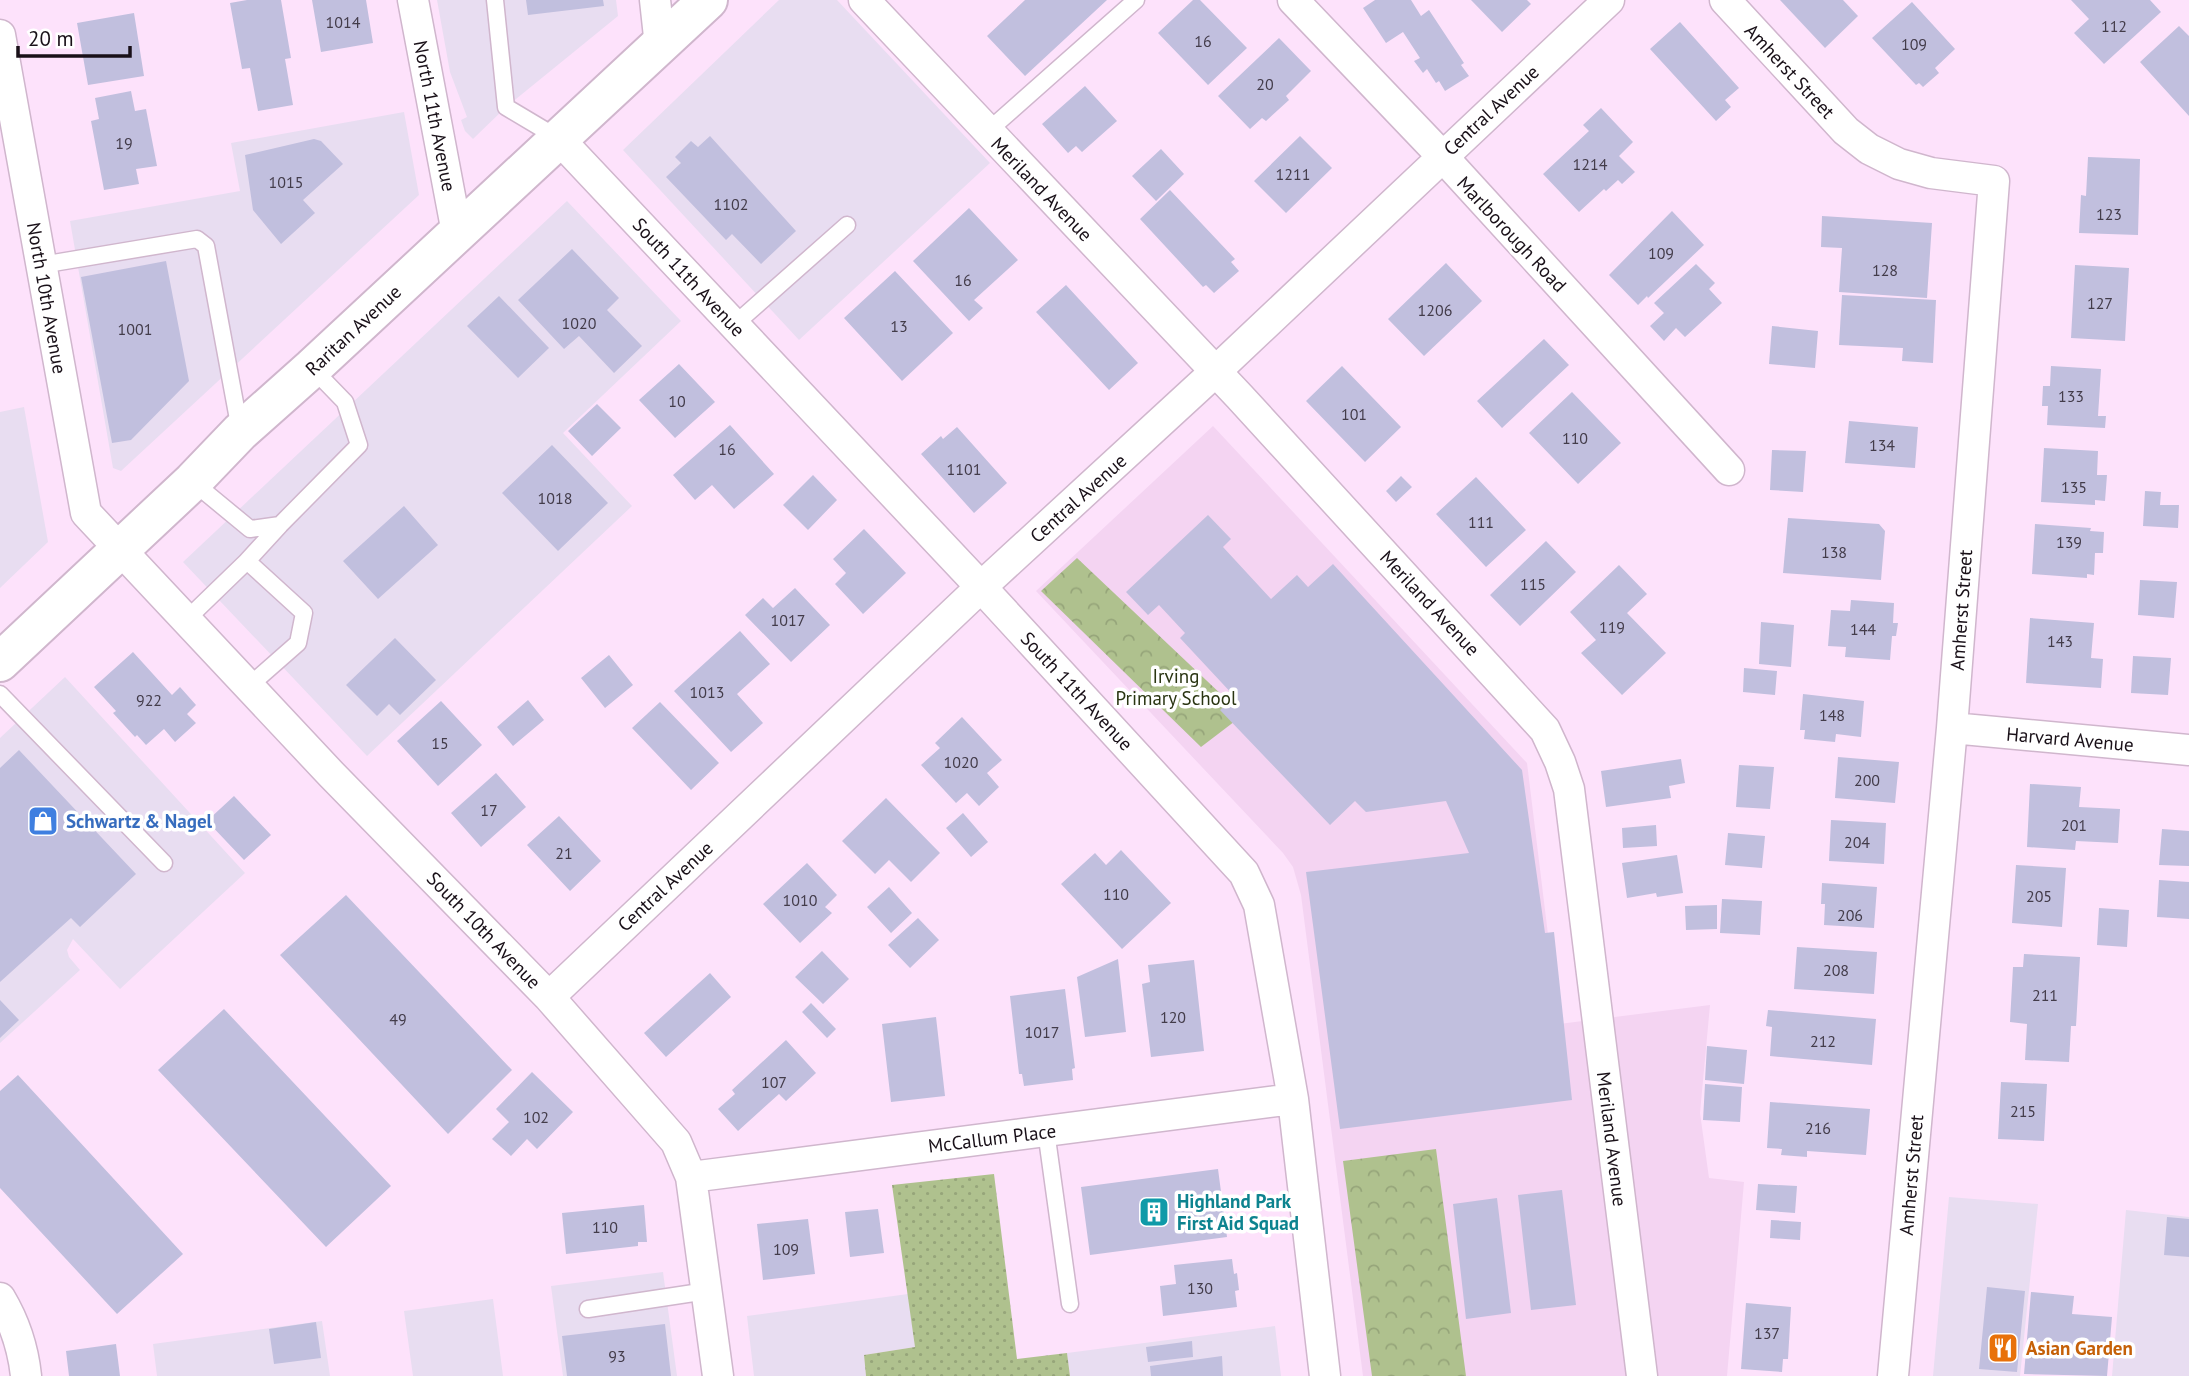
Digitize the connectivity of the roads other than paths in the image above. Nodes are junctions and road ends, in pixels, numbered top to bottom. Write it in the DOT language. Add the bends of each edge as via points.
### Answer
graph roads {
  1 [pos="413,0"];
  2 [pos="495,0"];
  3 [pos="655,0"];
  4 [pos="708,0"];
  5 [pos="864,0"];
  6 [pos="1136,0"];
  7 [pos="1293,0"];
  8 [pos="1609,0"];
  9 [pos="1724,0"];
  10 [pos="0,35"];
  11 [pos="660,46"];
  12 [pos="988,131"];
  13 [pos="558,138"];
  14 [pos="1442,156"];
  15 [pos="847,225"];
  16 [pos="457,233"];
  17 [pos="41,265"];
  18 [pos="734,325"];
  19 [pos="312,368"];
  20 [pos="1216,371"];
  21 [pos="240,432"];
  22 [pos="1729,470"];
  23 [pos="193,481"];
  24 [pos="280,525"];
  25 [pos="120,550"];
  26 [pos="247,561"];
  27 [pos="981,587"];
  28 [pos="186,620"];
  29 [pos="0,662"];
  30 [pos="248,686"];
  31 [pos="0,694"];
  32 [pos="1952,728"];
  33 [pos="2189,750"];
  34 [pos="164,863"];
  35 [pos="549,997"];
  36 [pos="1293,1099"];
  37 [pos="1045,1131"];
  38 [pos="691,1177"];
  39 [pos="707,1291"];
  40 [pos="0,1298"];
  41 [pos="1070,1304"];
  42 [pos="588,1309"];
  43 [pos="26,1376"];
  44 [pos="718,1376"];
  45 [pos="1325,1376"];
  46 [pos="1642,1376"];
  47 [pos="1893,1376"];
  1 -- 16 [label="street, North 11th Avenue"];
  2 -- 13 [label="lane" via="506,107"];
  3 -- 11 [label="street"];
  4 -- 11 [label="main road, Raritan Avenue"];
  5 -- 12 [label="street, Meriland Avenue"];
  6 -- 12 [label="lane"];
  7 -- 14 [label="street, Marlborough Road"];
  8 -- 14 [label="street, Central Avenue"];
  9 -- 32 [label="street, Amherst Street" via="1846,131 1869,149 1931,173 1994,181"];
  10 -- 17 [label="street, North 10th Avenue"];
  11 -- 13 [label="main road, Raritan Avenue"];
  12 -- 20 [label="street, Meriland Avenue"];
  13 -- 16 [label="main road, Raritan Avenue"];
  13 -- 18 [label="street, South 11th Avenue"];
  14 -- 20 [label="street, Central Avenue"];
  14 -- 22 [label="street, Marlborough Road"];
  15 -- 18 [label="lane"];
  16 -- 19 [label="main road, Raritan Avenue"];
  17 -- 21 [label="lane" via="197,239 206,246"];
  17 -- 25 [label="street, North 10th Avenue" via="86,513"];
  18 -- 27 [label="street, South 11th Avenue"];
  19 -- 21 [label="main road, Raritan Avenue"];
  19 -- 24 [label="lane" via="345,402 359,445"];
  20 -- 27 [label="street, Central Avenue"];
  20 -- 46 [label="street, Meriland Avenue" via="1524,705 1545,730 1560,762 1569,789"];
  21 -- 23 [label="main road, Raritan Avenue"];
  23 -- 24 [label="lane" via="250,529"];
  23 -- 25 [label="main road, Raritan Avenue"];
  24 -- 26 [label="lane"];
  25 -- 28 [label="street, South 10th Avenue"];
  25 -- 29 [label="main road, Raritan Avenue"];
  26 -- 28 [label="lane"];
  26 -- 30 [label="lane" via="304,613 298,643"];
  27 -- 35 [label="street, Central Avenue"];
  27 -- 36 [label="street, South 11th Avenue" via="1244,873 1259,905"];
  28 -- 30 [label="street, South 10th Avenue"];
  30 -- 35 [label="street, South 10th Avenue"];
  31 -- 34 [label="lane"];
  32 -- 33 [label="street, Harvard Avenue"];
  32 -- 47 [label="street, Amherst Street"];
  35 -- 38 [label="street, South 10th Avenue" via="676,1142"];
  36 -- 37 [label="street, McCallum Place"];
  36 -- 45 [label="street, South 11th Avenue"];
  37 -- 38 [label="street, McCallum Place"];
  37 -- 41 [label="lane"];
  38 -- 39 [label="street, South 10th Avenue"];
  39 -- 42 [label="lane"];
  39 -- 44 [label="street, South 10th Avenue"];
  40 -- 43 [label="street" via="24,1352"];
}
